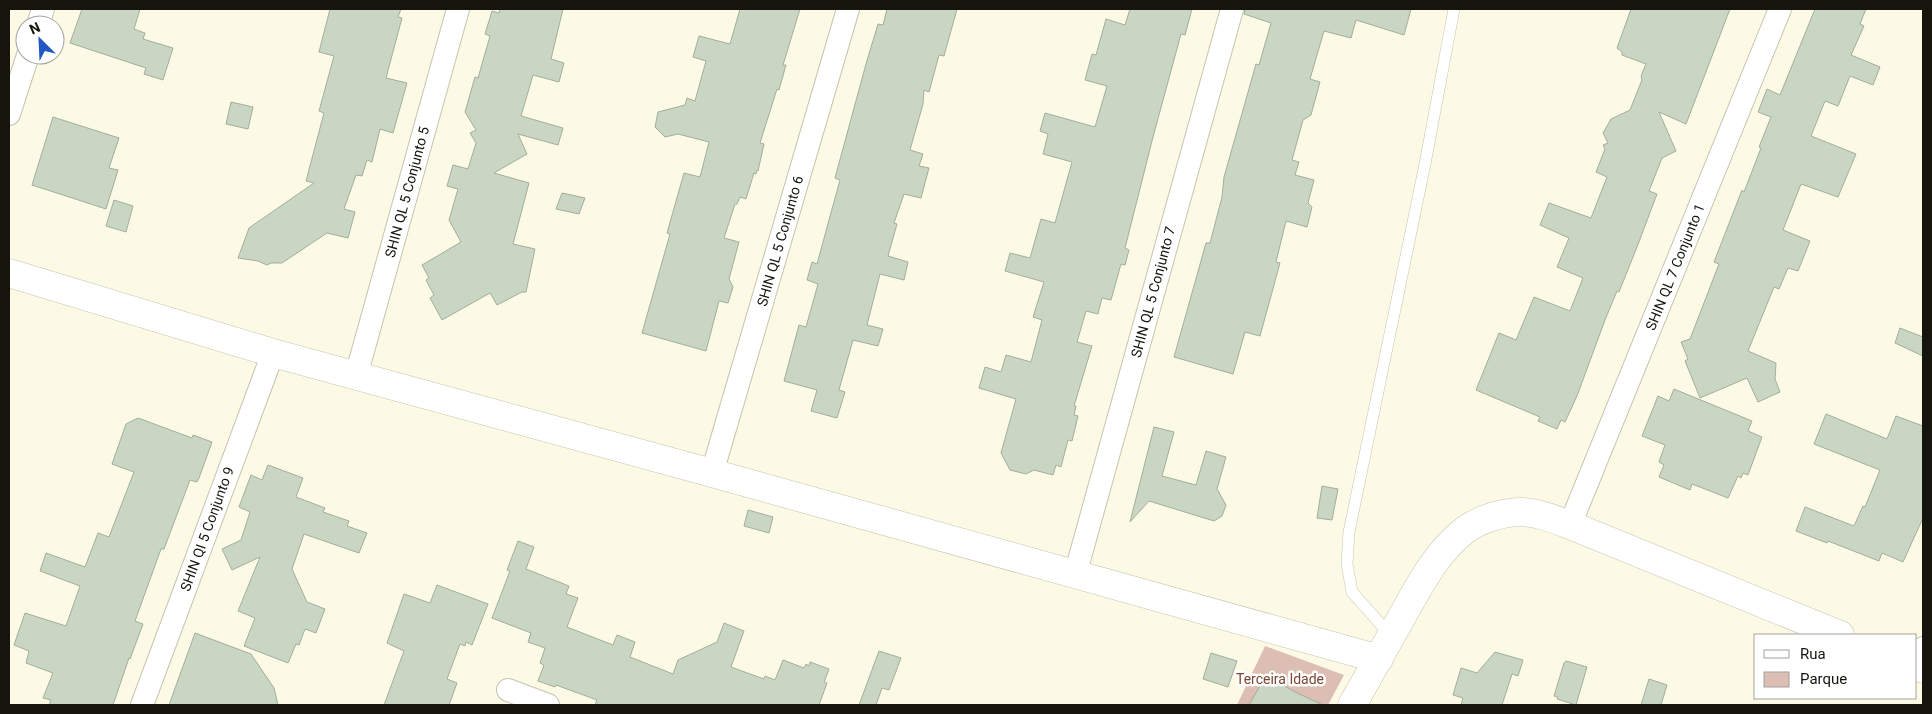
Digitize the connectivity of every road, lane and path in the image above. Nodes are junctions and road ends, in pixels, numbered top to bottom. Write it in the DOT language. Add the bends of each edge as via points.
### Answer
graph roads {
  1 [pos="458,9"];
  2 [pos="848,9"];
  3 [pos="1232,9"];
  4 [pos="1454,9"];
  5 [pos="1780,9"];
  6 [pos="25,65"];
  7 [pos="9,114"];
  8 [pos="9,273"];
  9 [pos="272,353"];
  10 [pos="356,376"];
  11 [pos="712,473"];
  12 [pos="1570,525"];
  13 [pos="1075,575"];
  14 [pos="1838,634"];
  15 [pos="1385,648"];
  16 [pos="1923,648"];
  17 [pos="1917,663"];
  18 [pos="508,690"];
  19 [pos="142,705"];
  20 [pos="548,705"];
  21 [pos="1352,705"];
  1 -- 10 [label="street, SHIN QL 5 Conjunto 5"];
  2 -- 11 [label="street, SHIN QL 5 Conjunto 6"];
  3 -- 13 [label="street, SHIN QL 5 Conjunto 7"];
  4 -- 15 [label="lane" via="1349,532 1347,564 1352,592"];
  5 -- 12 [label="street, SHIN QL 7 Conjunto 1"];
  6 -- 7 [label="street"];
  8 -- 9 [label="street"];
  9 -- 10 [label="street"];
  9 -- 19 [label="street, SHIN QI 5 Conjunto 9"];
  10 -- 11 [label="street"];
  11 -- 13 [label="street"];
  12 -- 14 [label="street"];
  12 -- 15 [label="street" via="1522,512 1492,517 1465,530 1438,558"];
  13 -- 15 [label="street"];
  15 -- 21 [label="street"];
  16 -- 17 [label="street"];
  18 -- 20 [label="street"];
}
